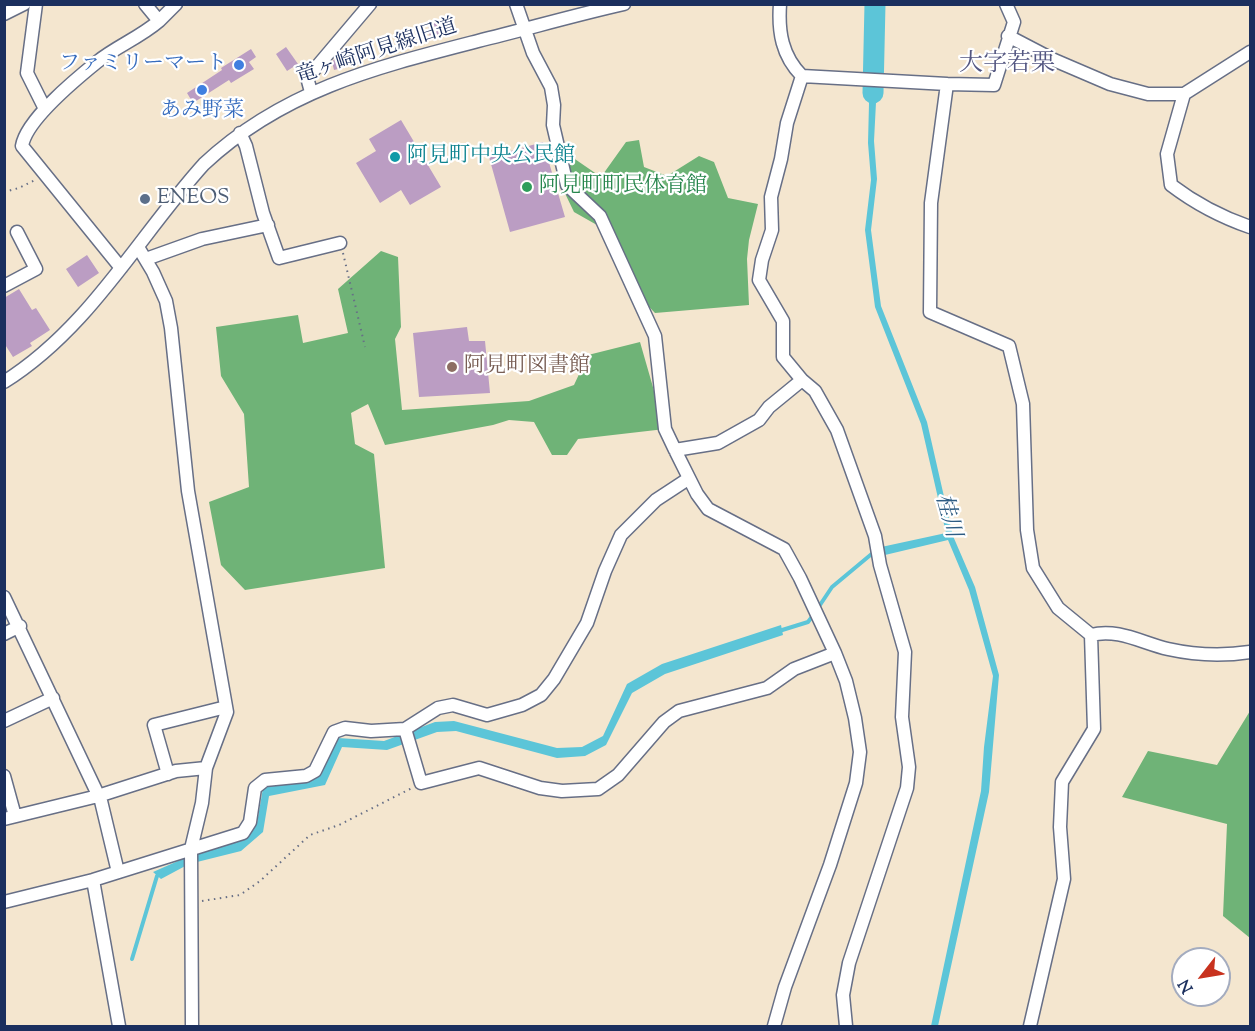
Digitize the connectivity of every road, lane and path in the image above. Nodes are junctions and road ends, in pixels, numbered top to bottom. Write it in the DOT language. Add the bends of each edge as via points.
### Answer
graph roads {
  1 [pos="24,4"];
  2 [pos="36,4"];
  3 [pos="145,4"];
  4 [pos="176,4"];
  5 [pos="370,4"];
  6 [pos="516,4"];
  7 [pos="624,4"];
  8 [pos="780,4"];
  9 [pos="1006,4"];
  10 [pos="4,14"];
  11 [pos="159,21"];
  12 [pos="526,29"];
  13 [pos="1008,36"];
  14 [pos="1251,52"];
  15 [pos="802,76"];
  16 [pos="948,84"];
  17 [pos="311,92"];
  18 [pos="1184,94"];
  19 [pos="45,109"];
  20 [pos="240,133"];
  21 [pos="45,174"];
  22 [pos="4,192"];
  23 [pos="268,225"];
  24 [pos="1251,227"];
  25 [pos="17,232"];
  26 [pos="340,243"];
  27 [pos="138,247"];
  28 [pos="146,259"];
  29 [pos="121,268"];
  30 [pos="4,286"];
  31 [pos="365,347"];
  32 [pos="802,380"];
  33 [pos="4,382"];
  34 [pos="675,450"];
  35 [pos="688,479"];
  36 [pos="4,597"];
  37 [pos="20,626"];
  38 [pos="4,634"];
  39 [pos="1091,635"];
  40 [pos="1251,652"];
  41 [pos="835,653"];
  42 [pos="53,698"];
  43 [pos="226,707"];
  44 [pos="4,721"];
  45 [pos="405,729"];
  46 [pos="206,768"];
  47 [pos="168,774"];
  48 [pos="4,776"];
  49 [pos="420,783"];
  50 [pos="98,796"];
  51 [pos="10,818"];
  52 [pos="191,849"];
  53 [pos="118,872"];
  54 [pos="93,880"];
  55 [pos="4,902"];
  56 [pos="191,904"];
  57 [pos="119,1026"];
  58 [pos="192,1026"];
  59 [pos="774,1026"];
  60 [pos="846,1026"];
  61 [pos="1030,1026"];
  1 -- 10 [label="street"];
  2 -- 19 [label="street" via="27,73"];
  3 -- 11 [label="street"];
  4 -- 11 [label="street"];
  5 -- 17 [label="street" via="309,76"];
  6 -- 12 [label="street"];
  7 -- 12 [label="street, 竜ヶ崎阿見線旧道"];
  8 -- 15 [label="street" via="781,37 791,65"];
  9 -- 13 [label="street" via="1014,22"];
  11 -- 19 [label="street" via="99,61"];
  12 -- 17 [label="street, 竜ヶ崎阿見線旧道" via="396,63"];
  12 -- 34 [label="street" via="533,53 551,87 553,125 567,185 600,216 655,336 665,429"];
  13 -- 16 [label="street" via="994,85"];
  13 -- 18 [label="street" via="1110,84 1148,94"];
  14 -- 18 [label="street"];
  15 -- 16 [label="street"];
  15 -- 32 [label="street" via="771,196 772,230 759,280 783,321 783,357"];
  16 -- 39 [label="street" via="931,203 930,312 1009,346 1023,404 1027,530 1033,568 1058,608"];
  17 -- 20 [label="street, 竜ヶ崎阿見線旧道"];
  18 -- 24 [label="street" via="1167,154 1171,185 1193,202"];
  19 -- 21 [label="street" via="24,137 22,147"];
  20 -- 23 [label="street"];
  20 -- 27 [label="street, 竜ヶ崎阿見線旧道" via="204,164"];
  21 -- 22 [label="path"];
  21 -- 29 [label="street"];
  23 -- 26 [label="street" via="279,258"];
  23 -- 28 [label="street" via="202,239"];
  25 -- 30 [label="street" via="36,269"];
  26 -- 31 [label="path"];
  27 -- 28 [label="street"];
  27 -- 29 [label="street, 竜ヶ崎阿見線旧道"];
  28 -- 43 [label="street" via="166,301 171,328 188,491"];
  29 -- 33 [label="street, 竜ヶ崎阿見線旧道" via="62,336"];
  32 -- 34 [label="street" via="768,407 759,420 718,443"];
  32 -- 60 [label="street" via="815,391 837,430 875,536 905,652 902,717 909,767 907,788 849,963 843,995"];
  34 -- 35 [label="street"];
  35 -- 41 [label="street" via="708,509 784,549"];
  35 -- 45 [label="street" via="656,500 621,535 587,623 541,695 487,715 453,705 438,708"];
  36 -- 37 [label="street"];
  37 -- 38 [label="street"];
  37 -- 42 [label="street"];
  39 -- 40 [label="street" via="1104,632 1168,649 1224,656"];
  39 -- 61 [label="street" via="1094,729 1062,782 1059,827 1064,879"];
  41 -- 49 [label="street" via="794,669 767,688 679,711 664,722 618,775 598,789 540,788 479,768"];
  41 -- 59 [label="street" via="855,718 860,752 856,783"];
  42 -- 44 [label="street"];
  42 -- 50 [label="street"];
  43 -- 46 [label="street"];
  43 -- 47 [label="street" via="154,725"];
  45 -- 49 [label="street"];
  45 -- 52 [label="street" via="345,728 334,732 315,771 306,776 265,780 255,788 250,822 243,833"];
  46 -- 47 [label="street"];
  46 -- 52 [label="street"];
  47 -- 50 [label="street"];
  48 -- 51 [label="street"];
  49 -- 56 [label="path" via="339,825 310,835 240,895"];
  50 -- 51 [label="street"];
  50 -- 53 [label="street"];
  52 -- 53 [label="street"];
  52 -- 56 [label="street"];
  53 -- 54 [label="street"];
  54 -- 55 [label="street"];
  54 -- 57 [label="street"];
  56 -- 58 [label="street"];
}
